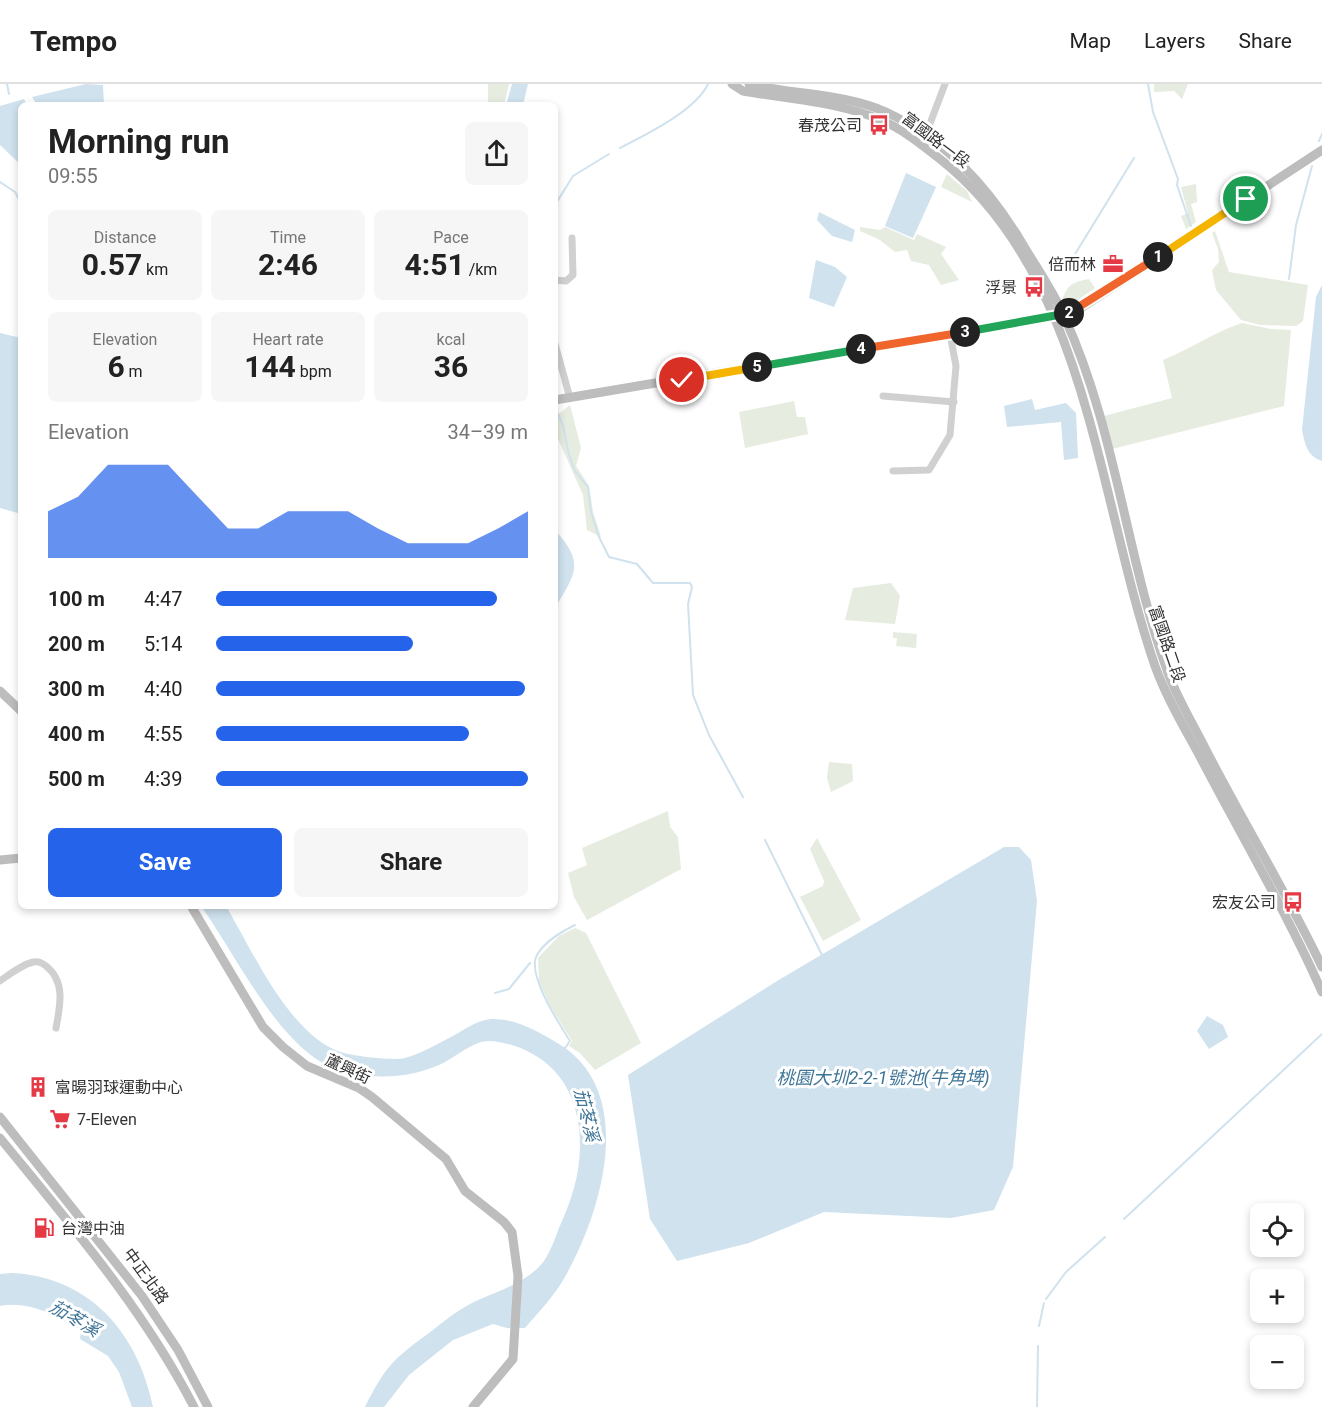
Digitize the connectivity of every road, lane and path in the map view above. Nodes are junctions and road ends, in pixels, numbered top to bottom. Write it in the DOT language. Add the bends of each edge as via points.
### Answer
graph roads {
  1 [pos="732,84"];
  2 [pos="748,84"];
  3 [pos="945,84"];
  4 [pos="926,134"];
  5 [pos="918,142"];
  6 [pos="1322,150"];
  7 [pos="572,238"];
  8 [pos="558,280"];
  9 [pos="1059,316"];
  10 [pos="950,334"];
  11 [pos="558,355"];
  12 [pos="883,396"];
  13 [pos="570,398"];
  14 [pos="558,400"];
  15 [pos="954,402"];
  16 [pos="893,471"];
  17 [pos="0,691"];
  18 [pos="18,708"];
  19 [pos="18,858"];
  20 [pos="0,860"];
  21 [pos="193,909"];
  22 [pos="1322,968"];
  23 [pos="0,981"];
  24 [pos="1322,992"];
  25 [pos="56,1028"];
  26 [pos="0,1117"];
  27 [pos="0,1138"];
  28 [pos="194,1407"];
  29 [pos="208,1407"];
  30 [pos="473,1407"];
  1 -- 5 [label="street, 富國路一段" via="743,91 830,106 881,120"];
  2 -- 4 [label="street, 富國路一段" via="855,101 886,112"];
  3 -- 4 [label="street"];
  4 -- 5 [label="street"];
  4 -- 9 [label="street, 富國路一段" via="979,181 1010,224"];
  5 -- 9 [label="street, 富國路一段" via="972,186 1004,227"];
  6 -- 9 [label="street" via="1075,312"];
  7 -- 8 [label="street" via="573,275 566,281"];
  9 -- 10 [label="street"];
  9 -- 22 [label="street, 富國路二段" via="1083,364 1169,677"];
  9 -- 24 [label="street, 富國路二段" via="1162,684"];
  10 -- 13 [label="street"];
  10 -- 15 [label="street" via="956,366"];
  11 -- 13 [label="street"];
  12 -- 15 [label="street"];
  13 -- 14 [label="street"];
  15 -- 16 [label="street" via="950,435 929,470"];
  17 -- 18 [label="street"];
  19 -- 20 [label="street"];
  21 -- 30 [label="street, 蘆興街" via="263,1027 307,1066 372,1097 446,1159 465,1191 512,1232 518,1276 513,1359"];
  23 -- 25 [label="street" via="34,962 41,962 52,971 58,980 60,1004"];
  26 -- 29 [label="street, 中正北路" via="142,1296 178,1350"];
  27 -- 28 [label="street, 中正北路" via="129,1300 168,1358"];
}
